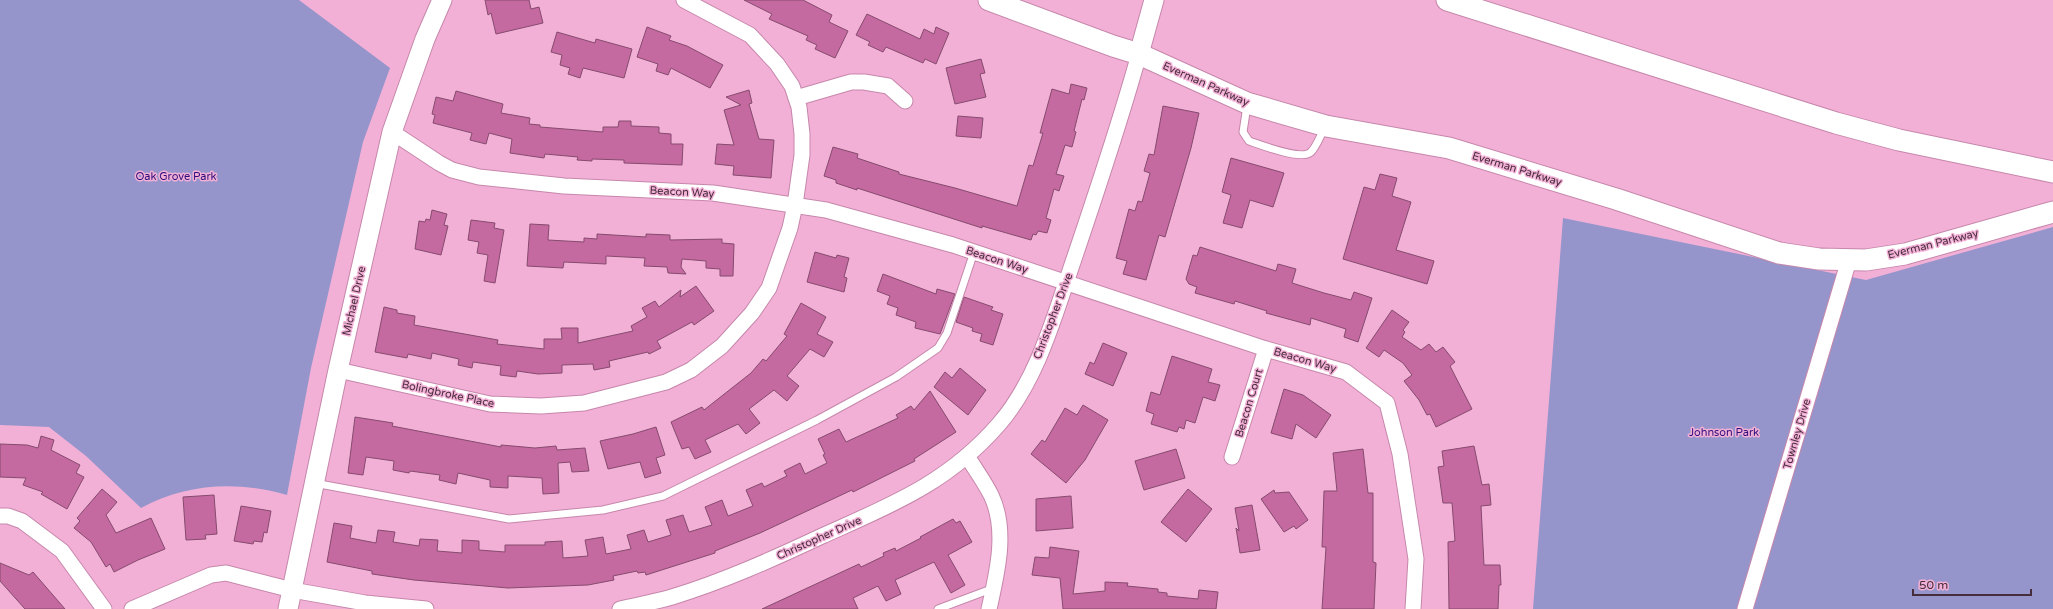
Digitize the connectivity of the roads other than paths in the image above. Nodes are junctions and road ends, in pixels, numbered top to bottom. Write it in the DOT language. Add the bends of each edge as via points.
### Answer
graph roads {
  1 [pos="442,0"];
  2 [pos="684,0"];
  3 [pos="989,0"];
  4 [pos="1154,0"];
  5 [pos="1447,0"];
  6 [pos="1142,45"];
  7 [pos="796,98"];
  8 [pos="905,101"];
  9 [pos="1247,103"];
  10 [pos="1326,126"];
  11 [pos="392,132"];
  12 [pos="2053,172"];
  13 [pos="795,205"];
  14 [pos="2053,212"];
  15 [pos="974,252"];
  16 [pos="1849,260"];
  17 [pos="1066,282"];
  18 [pos="1266,349"];
  19 [pos="338,370"];
  20 [pos="967,456"];
  21 [pos="1232,457"];
  22 [pos="314,483"];
  23 [pos="0,516"];
  24 [pos="994,588"];
  25 [pos="292,590"];
  26 [pos="104,609"];
  27 [pos="132,609"];
  28 [pos="288,609"];
  29 [pos="426,609"];
  30 [pos="620,609"];
  31 [pos="938,609"];
  32 [pos="989,609"];
  33 [pos="1414,609"];
  34 [pos="1745,609"];
  1 -- 11 [label="street, Michael Drive" via="425,39"];
  2 -- 7 [label="street, Bolingbroke Place" via="750,34 777,64 792,86"];
  3 -- 6 [label="main road, Everman Parkway" via="1113,46"];
  4 -- 6 [label="street, Christopher Drive"];
  5 -- 12 [label="main road" via="1836,123 1915,143"];
  6 -- 9 [label="main road, Everman Parkway"];
  6 -- 17 [label="street, Christopher Drive" via="1120,125"];
  7 -- 8 [label="street" via="851,82 864,82 888,86"];
  7 -- 13 [label="street, Bolingbroke Place" via="802,134 802,156"];
  9 -- 10 [label="main road, Everman Parkway"];
  9 -- 10 [label="lane" via="1243,132 1249,141 1282,152 1304,156 1311,152"];
  10 -- 16 [label="main road, Everman Parkway" via="1449,148 1616,199 1779,253"];
  11 -- 13 [label="street, Beacon Way" via="452,170 479,177 564,186 713,193"];
  11 -- 19 [label="street, Michael Drive"];
  13 -- 15 [label="street, Beacon Way" via="826,210"];
  13 -- 19 [label="street, Bolingbroke Place" via="790,228 769,288 752,313 722,346 691,370 666,382 584,403 541,406 490,404"];
  14 -- 16 [label="main road, Everman Parkway" via="1905,254"];
  15 -- 17 [label="street, Beacon Way"];
  15 -- 22 [label="lane" via="947,334 938,348 896,377 817,420 663,496 603,510 509,519"];
  16 -- 34 [label="street, Townley Drive"];
  17 -- 18 [label="street, Beacon Way"];
  17 -- 20 [label="street, Christopher Drive" via="1044,348 1015,401 999,424"];
  18 -- 21 [label="street, Beacon Court"];
  18 -- 33 [label="street, Beacon Way" via="1346,372 1387,403 1400,454 1416,559"];
  19 -- 22 [label="street, Michael Drive"];
  20 -- 24 [label="street" via="992,497 999,524 1000,540"];
  20 -- 30 [label="street, Christopher Drive" via="946,474 899,502 758,565 671,597"];
  22 -- 25 [label="street, Michael Drive"];
  23 -- 26 [label="street" via="22,521 62,551"];
  24 -- 31 [label="lane"];
  24 -- 32 [label="street"];
  25 -- 27 [label="street" via="226,573 210,575"];
  25 -- 28 [label="street, Michael Drive"];
  25 -- 29 [label="street" via="366,603"];
}
